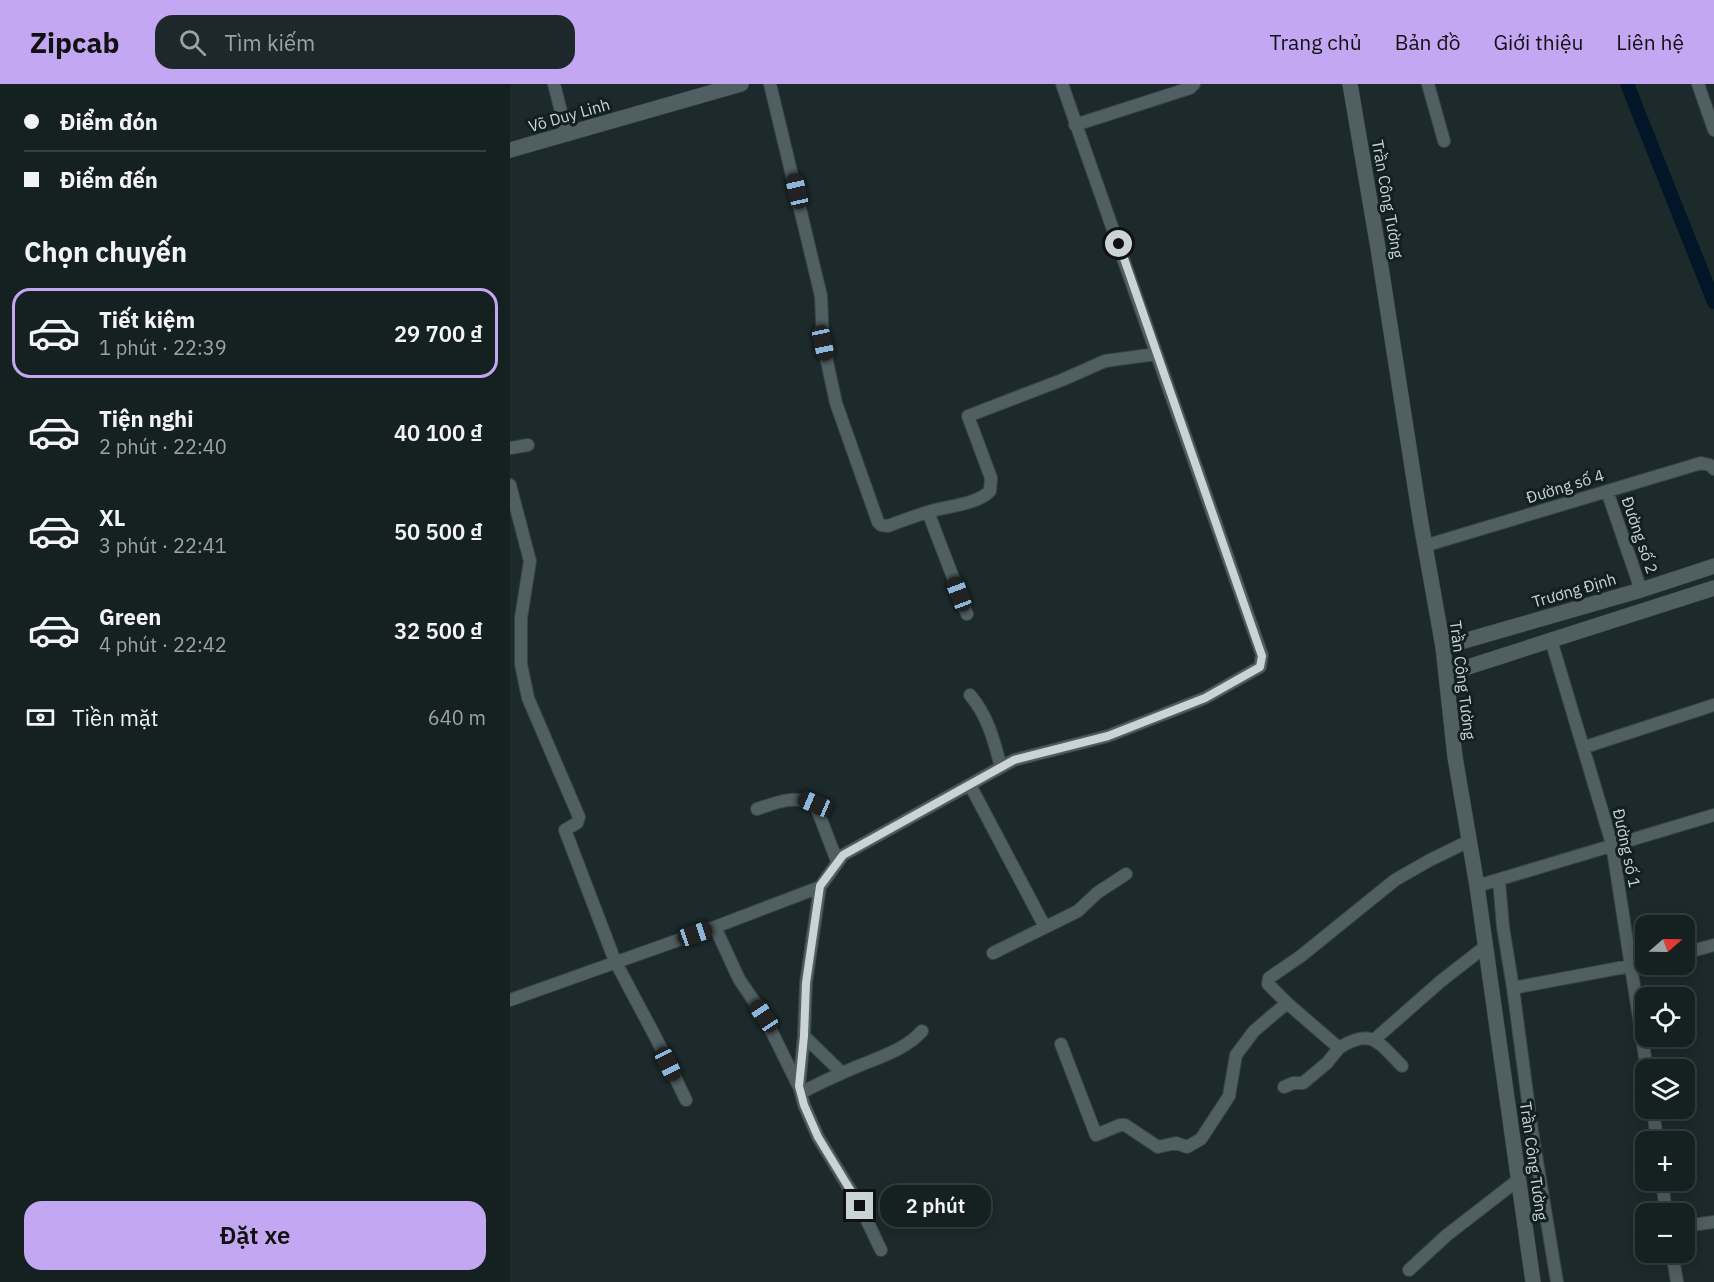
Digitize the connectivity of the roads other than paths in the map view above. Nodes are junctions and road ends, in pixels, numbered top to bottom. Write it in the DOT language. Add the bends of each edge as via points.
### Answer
graph roads {
  1 [pos="554,84"];
  2 [pos="741,84"];
  3 [pos="771,84"];
  4 [pos="1062,84"];
  5 [pos="1194,84"];
  6 [pos="1350,84"];
  7 [pos="1428,84"];
  8 [pos="1698,84"];
  9 [pos="1075,124"];
  10 [pos="1714,130"];
  11 [pos="567,135"];
  12 [pos="1444,141"];
  13 [pos="510,150"];
  14 [pos="1156,354"];
  15 [pos="528,445"];
  16 [pos="510,448"];
  17 [pos="1714,469"];
  18 [pos="510,485"];
  19 [pos="1607,491"];
  20 [pos="928,512"];
  21 [pos="1424,546"];
  22 [pos="1714,566"];
  23 [pos="1714,588"];
  24 [pos="1641,590"];
  25 [pos="967,614"];
  26 [pos="1551,640"];
  27 [pos="1443,647"];
  28 [pos="1446,674"];
  29 [pos="970,695"];
  30 [pos="1714,705"];
  31 [pos="1585,747"];
  32 [pos="1001,767"];
  33 [pos="970,785"];
  34 [pos="757,809"];
  35 [pos="1714,815"];
  36 [pos="1469,841"];
  37 [pos="1612,844"];
  38 [pos="837,861"];
  39 [pos="1126,874"];
  40 [pos="1499,880"];
  41 [pos="820,886"];
  42 [pos="1477,886"];
  43 [pos="715,927"];
  44 [pos="1045,927"];
  45 [pos="1714,945"];
  46 [pos="1486,946"];
  47 [pos="1695,950"];
  48 [pos="993,953"];
  49 [pos="615,961"];
  50 [pos="1635,965"];
  51 [pos="1632,966"];
  52 [pos="1513,988"];
  53 [pos="510,1000"];
  54 [pos="1287,1003"];
  55 [pos="922,1030"];
  56 [pos="804,1036"];
  57 [pos="1375,1039"];
  58 [pos="1060,1044"];
  59 [pos="1339,1048"];
  60 [pos="1645,1059"];
  61 [pos="1402,1066"];
  62 [pos="842,1073"];
  63 [pos="1284,1087"];
  64 [pos="800,1090"];
  65 [pos="686,1100"];
  66 [pos="1518,1180"];
  67 [pos="1714,1222"];
  68 [pos="1695,1225"];
  69 [pos="881,1250"];
  70 [pos="1674,1263"];
  71 [pos="1409,1270"];
  72 [pos="1533,1282"];
  73 [pos="1557,1282"];
  74 [pos="1677,1282"];
  1 -- 11 [label="street"];
  2 -- 11 [label="main road, Võ Duy Linh"];
  3 -- 20 [label="street" via="822,310 823,343 836,403 878,522 888,526"];
  4 -- 9 [label="street"];
  5 -- 9 [label="street" via="1147,103"];
  6 -- 21 [label="main road, Trần Công Tường"];
  7 -- 12 [label="street"];
  8 -- 10 [label="street"];
  9 -- 14 [label="street"];
  11 -- 13 [label="main road, Võ Duy Linh"];
  14 -- 20 [label="street" via="1105,361 968,416 991,478 990,491 977,499"];
  14 -- 32 [label="street" via="1262,656 1260,667 1205,698 1108,736 1014,760"];
  15 -- 16 [label="street"];
  17 -- 19 [label="street, Đường số 4" via="1701,463"];
  18 -- 49 [label="street" via="530,561 521,618 520,664 528,698 579,817 577,823 565,830"];
  19 -- 21 [label="street, Đường số 4"];
  19 -- 24 [label="street, Đường số 2"];
  20 -- 25 [label="street"];
  21 -- 27 [label="main road, Trần Công Tường"];
  22 -- 24 [label="main road, Trương Định"];
  23 -- 26 [label="main road"];
  24 -- 27 [label="main road, Trương Định"];
  26 -- 28 [label="main road"];
  26 -- 31 [label="street, Đường số 1"];
  27 -- 28 [label="main road, Trần Công Tường"];
  28 -- 36 [label="main road, Trần Công Tường"];
  29 -- 32 [label="street" via="982,709"];
  30 -- 31 [label="street"];
  31 -- 37 [label="street, Đường số 1"];
  32 -- 33 [label="street"];
  33 -- 38 [label="street"];
  33 -- 44 [label="street"];
  34 -- 38 [label="street" via="788,798 815,804"];
  35 -- 37 [label="street"];
  36 -- 42 [label="main road, Trần Công Tường"];
  36 -- 54 [label="street" via="1395,880 1269,978 1268,984"];
  37 -- 40 [label="street"];
  37 -- 51 [label="street, Đường số 1"];
  38 -- 41 [label="street"];
  39 -- 44 [label="street" via="1078,911"];
  40 -- 42 [label="street"];
  40 -- 52 [label="street, Trần Công Tường"];
  41 -- 43 [label="street"];
  41 -- 56 [label="street" via="806,983"];
  42 -- 46 [label="main road, Trần Công Tường"];
  43 -- 49 [label="street"];
  43 -- 64 [label="street"];
  44 -- 48 [label="street"];
  45 -- 47 [label="street"];
  46 -- 57 [label="street"];
  46 -- 66 [label="main road, Trần Công Tường"];
  49 -- 53 [label="street"];
  49 -- 65 [label="street"];
  50 -- 51 [label="street"];
  51 -- 52 [label="street"];
  51 -- 60 [label="street, Đường số 1"];
  52 -- 73 [label="street, Trần Công Tường"];
  54 -- 58 [label="street" via="1254,1031 1234,1060 1230,1096 1201,1139 1187,1147 1176,1143 1158,1147 1125,1125 1096,1135"];
  54 -- 59 [label="street"];
  55 -- 62 [label="street" via="894,1052"];
  56 -- 62 [label="street"];
  56 -- 64 [label="street"];
  57 -- 59 [label="street" via="1361,1038"];
  57 -- 61 [label="street"];
  59 -- 63 [label="street" via="1303,1083"];
  62 -- 64 [label="street"];
  64 -- 69 [label="street" via="818,1137 860,1206"];
  66 -- 71 [label="street"];
  66 -- 72 [label="main road, Trần Công Tường"];
  67 -- 68 [label="street"];
  70 -- 74 [label="street"];
}
